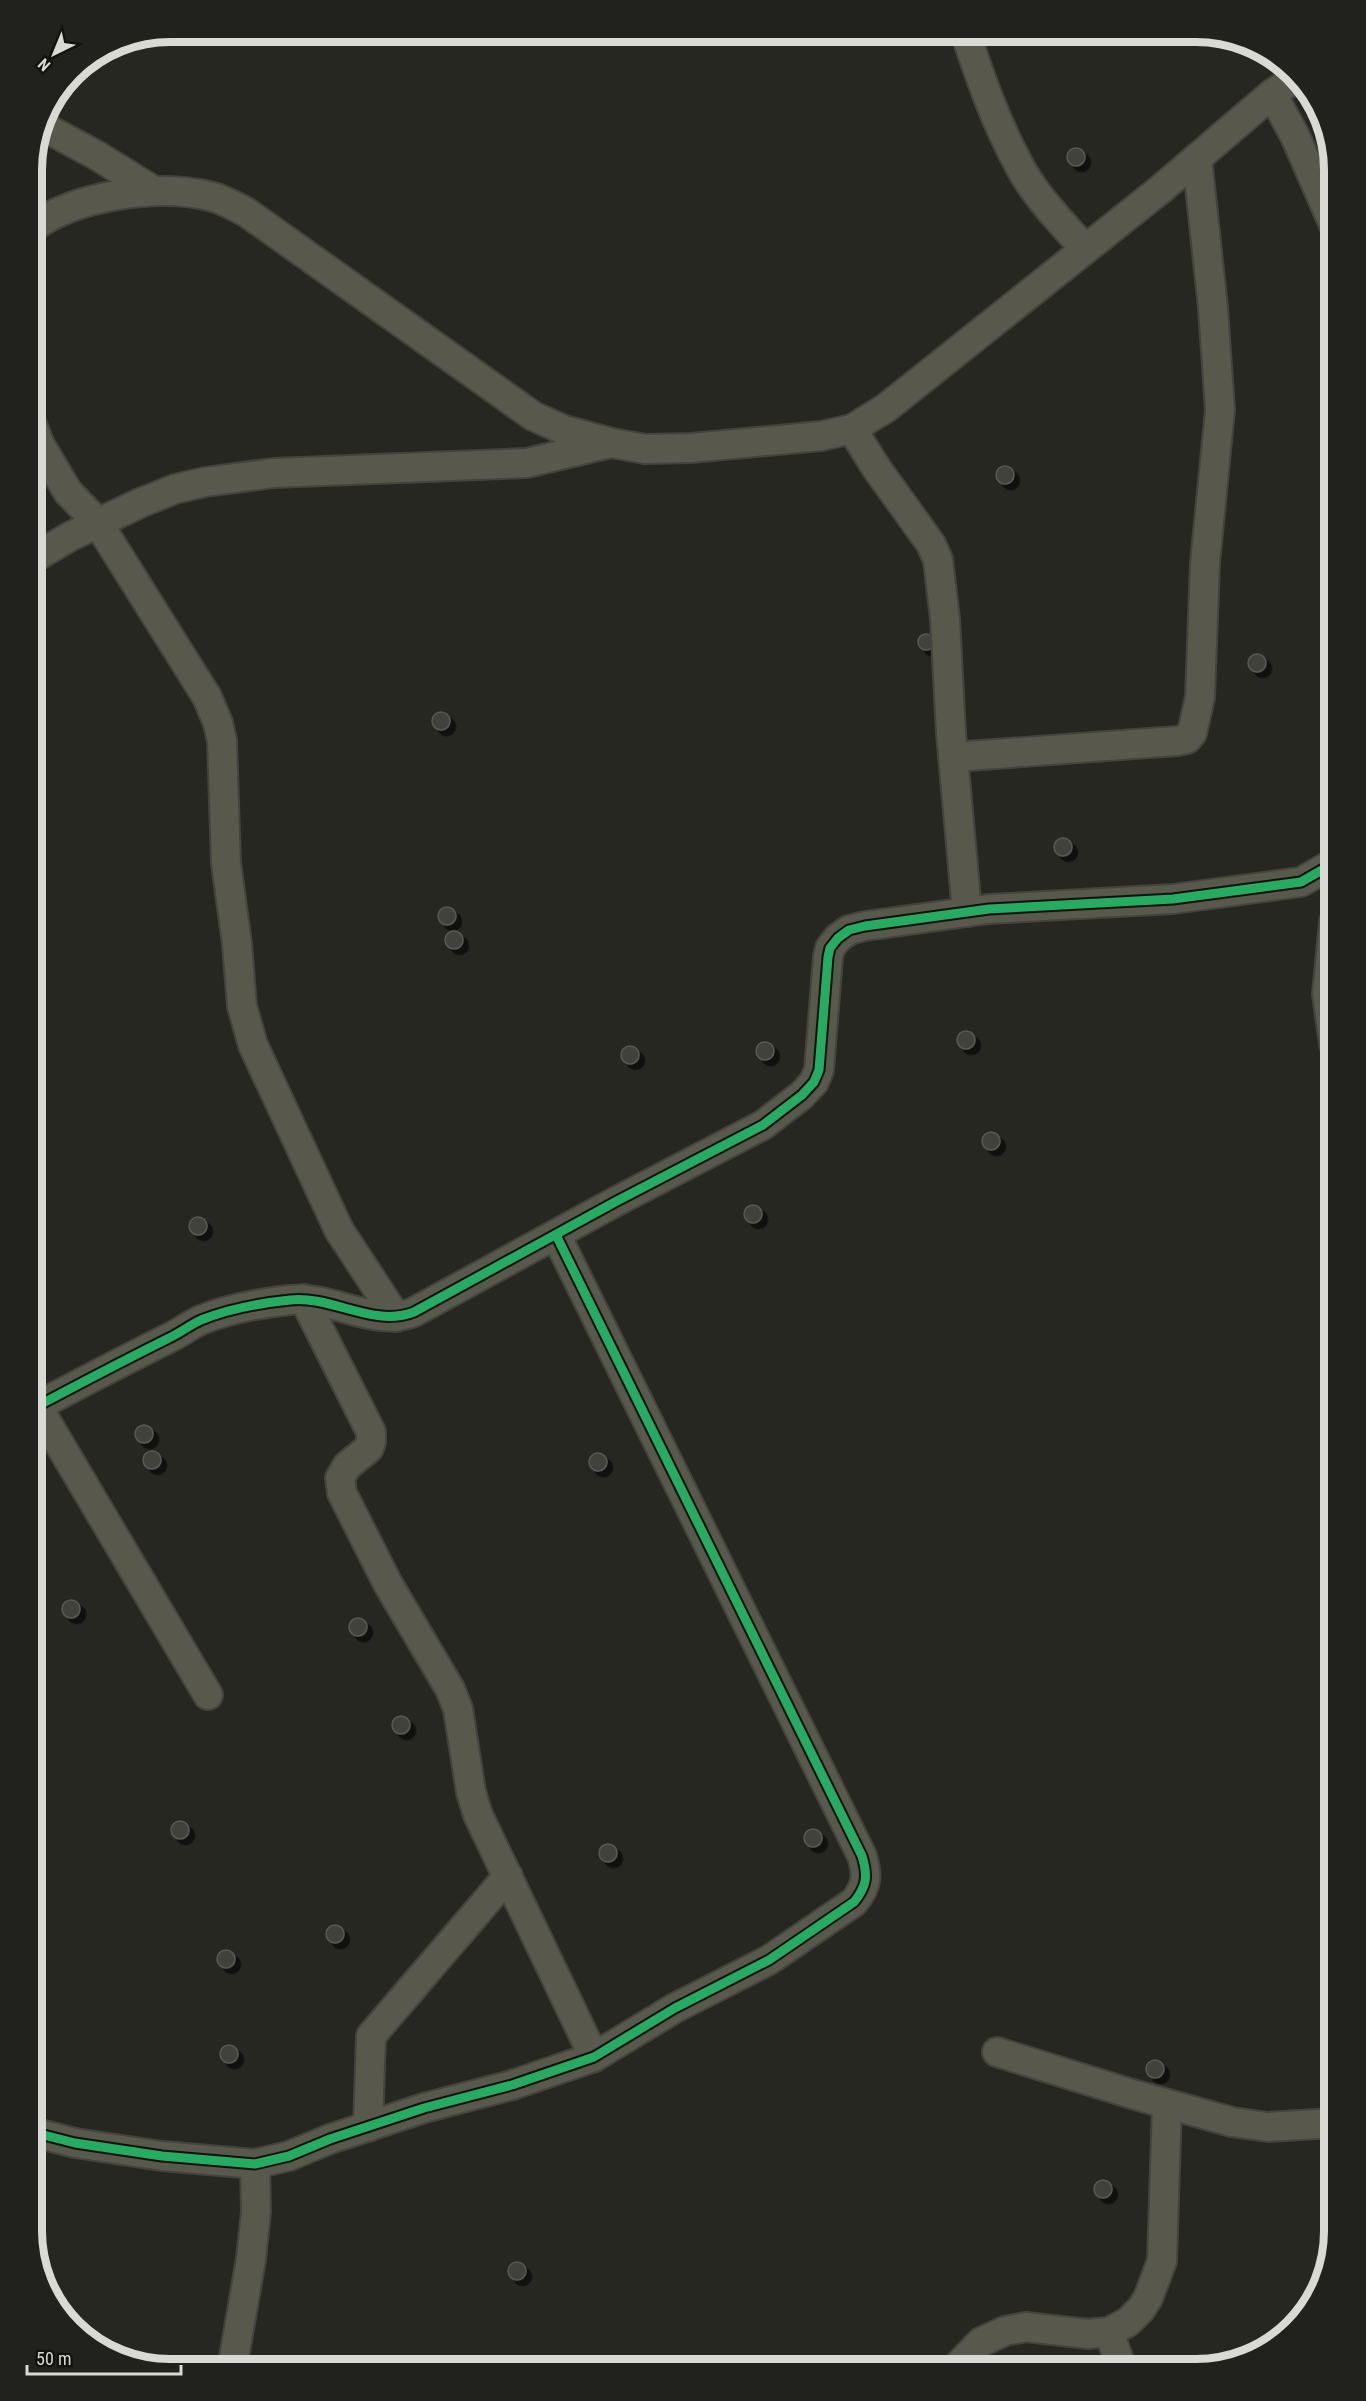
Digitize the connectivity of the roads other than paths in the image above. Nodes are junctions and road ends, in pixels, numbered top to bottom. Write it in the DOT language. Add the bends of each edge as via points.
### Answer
graph roads {
  1 [pos="968,42"];
  2 [pos="1283,87"];
  3 [pos="49,130"];
  4 [pos="1197,158"];
  5 [pos="154,191"];
  6 [pos="1324,201"];
  7 [pos="42,220"];
  8 [pos="1085,249"];
  9 [pos="852,429"];
  10 [pos="612,443"];
  11 [pos="42,448"];
  12 [pos="98,523"];
  13 [pos="42,554"];
  14 [pos="953,757"];
  15 [pos="1324,869"];
  16 [pos="967,912"];
  17 [pos="556,1235"];
  18 [pos="304,1299"];
  19 [pos="396,1317"];
  20 [pos="42,1403"];
  21 [pos="42,1420"];
  22 [pos="208,1695"];
  23 [pos="508,1876"];
  24 [pos="997,2052"];
  25 [pos="594,2056"];
  26 [pos="1167,2104"];
  27 [pos="1324,2124"];
  28 [pos="368,2127"];
  29 [pos="42,2135"];
  30 [pos="255,2164"];
  31 [pos="1109,2332"];
  32 [pos="234,2359"];
  33 [pos="965,2359"];
  34 [pos="1118,2359"];
  1 -- 8 [label="street" via="1019,167"];
  2 -- 4 [label="street"];
  2 -- 6 [label="street" via="1295,136"];
  3 -- 5 [label="street"];
  4 -- 8 [label="street"];
  4 -- 14 [label="street" via="1220,410 1205,563 1200,697 1192,733 1177,741"];
  5 -- 7 [label="street" via="80,204"];
  5 -- 10 [label="street" via="214,197 246,212 533,416 564,430"];
  8 -- 9 [label="street" via="886,408"];
  9 -- 10 [label="street" via="820,436 692,448 645,449"];
  9 -- 14 [label="street" via="938,560"];
  10 -- 12 [label="street" via="526,463 273,473 205,483 158,496"];
  11 -- 12 [label="street" via="68,492"];
  12 -- 13 [label="street"];
  12 -- 19 [label="street" via="207,697 218,723 226,863 242,1005 253,1045 339,1230"];
  14 -- 16 [label="street"];
  15 -- 16 [label="street" via="1301,882 1173,899"];
  16 -- 17 [label="street" via="865,926 838,938 828,957 819,1070 802,1095 763,1125"];
  17 -- 19 [label="street" via="414,1312"];
  17 -- 25 [label="street" via="867,1872 866,1883 854,1902 769,1960 675,2008"];
  18 -- 19 [label="street"];
  18 -- 20 [label="street" via="258,1305 200,1320"];
  18 -- 23 [label="street" via="371,1432 369,1448 347,1466 340,1478 344,1502 450,1689 458,1709 478,1815"];
  21 -- 22 [label="street"];
  23 -- 25 [label="street"];
  23 -- 28 [label="street" via="370,2036"];
  24 -- 26 [label="street"];
  25 -- 28 [label="street" via="512,2085"];
  26 -- 27 [label="street" via="1232,2122 1268,2127"];
  26 -- 31 [label="street" via="1162,2261 1141,2309 1120,2328"];
  28 -- 30 [label="street"];
  29 -- 30 [label="street" via="162,2156"];
  30 -- 32 [label="street" via="256,2212 251,2259"];
  31 -- 33 [label="street" via="1017,2328 981,2342"];
  31 -- 34 [label="street"];
}
